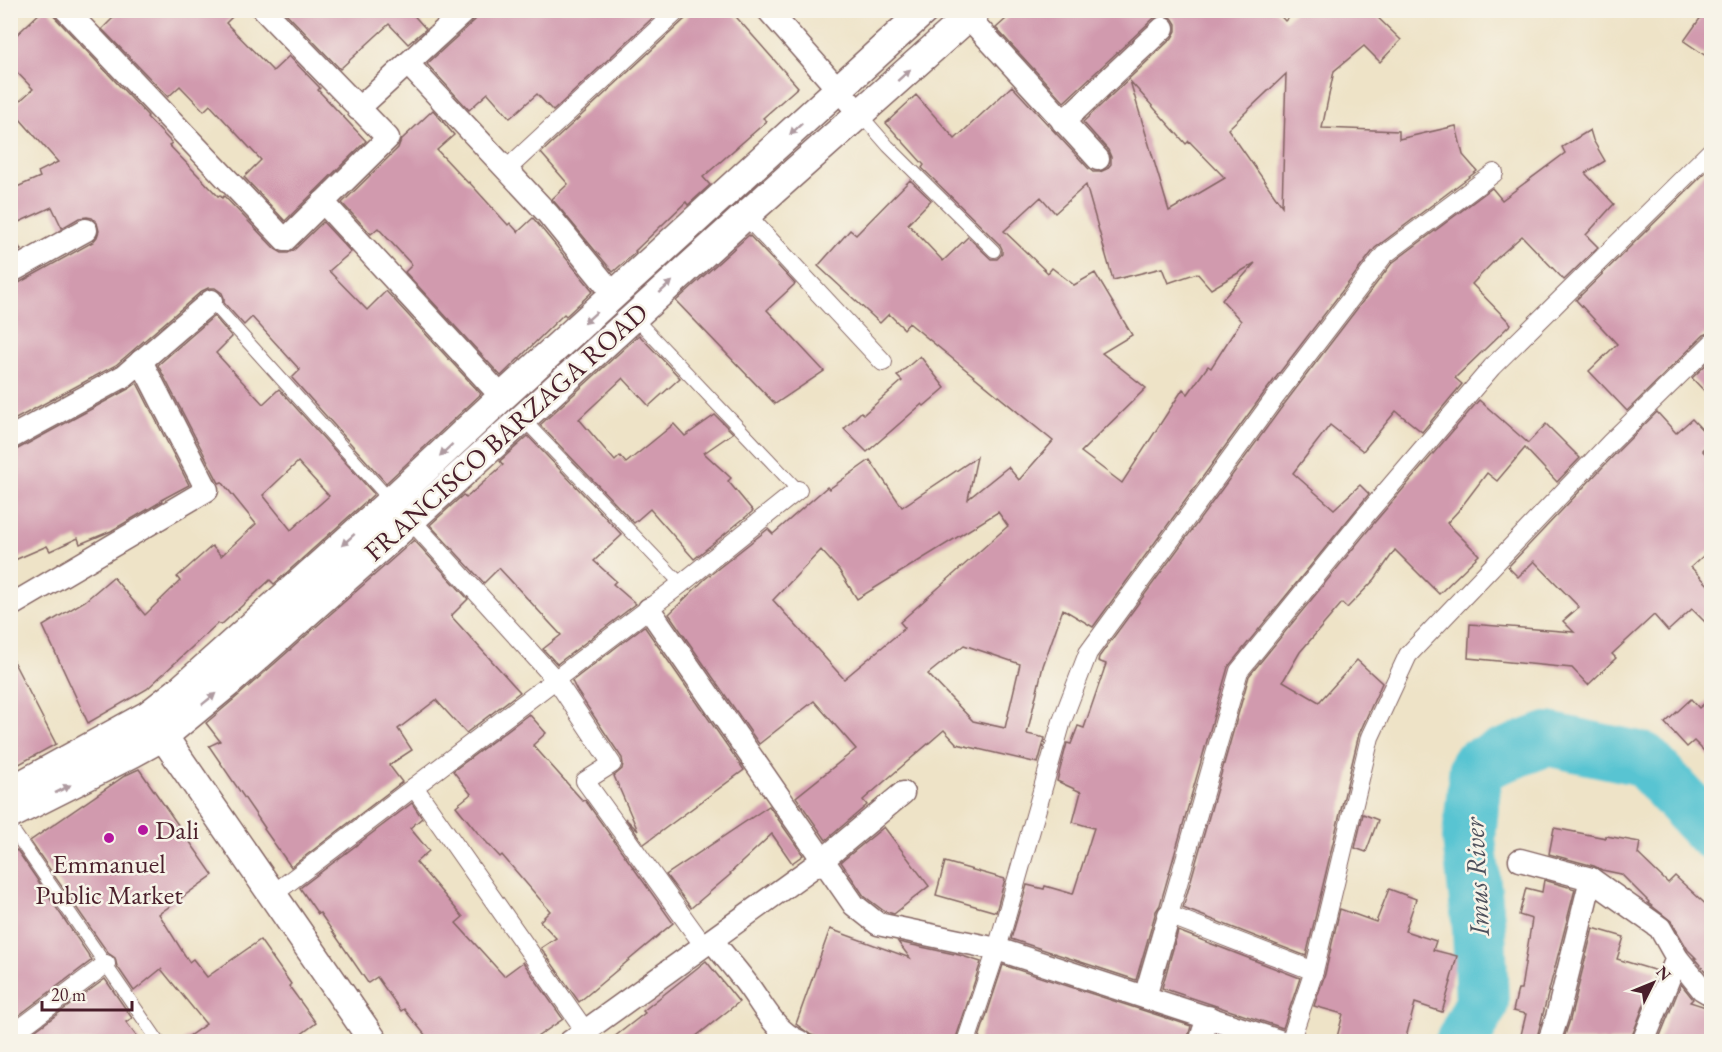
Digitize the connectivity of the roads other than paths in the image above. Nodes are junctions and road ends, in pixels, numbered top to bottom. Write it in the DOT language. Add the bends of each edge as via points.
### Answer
graph roads {
  1 [pos="66,10"];
  2 [pos="264,10"];
  3 [pos="466,10"];
  4 [pos="678,10"];
  5 [pos="768,10"];
  6 [pos="925,10"];
  7 [pos="972,14"];
  8 [pos="1163,28"];
  9 [pos="408,64"];
  10 [pos="839,90"];
  11 [pos="358,110"];
  12 [pos="860,114"];
  13 [pos="1063,122"];
  14 [pos="1712,150"];
  15 [pos="1098,159"];
  16 [pos="506,170"];
  17 [pos="1494,173"];
  18 [pos="323,202"];
  19 [pos="746,215"];
  20 [pos="86,230"];
  21 [pos="994,251"];
  22 [pos="10,272"];
  23 [pos="211,301"];
  24 [pos="624,306"];
  25 [pos="1712,344"];
  26 [pos="141,361"];
  27 [pos="883,362"];
  28 [pos="502,397"];
  29 [pos="522,418"];
  30 [pos="10,438"];
  31 [pos="798,490"];
  32 [pos="401,510"];
  33 [pos="681,584"];
  34 [pos="10,606"];
  35 [pos="649,609"];
  36 [pos="556,680"];
  37 [pos="156,725"];
  38 [pos="414,787"];
  39 [pos="10,791"];
  40 [pos="903,793"];
  41 [pos="10,815"];
  42 [pos="10,826"];
  43 [pos="824,860"];
  44 [pos="1520,860"];
  45 [pos="1591,879"];
  46 [pos="272,895"];
  47 [pos="1169,915"];
  48 [pos="708,943"];
  49 [pos="997,949"];
  50 [pos="1677,958"];
  51 [pos="105,964"];
  52 [pos="1314,971"];
  53 [pos="1712,994"];
  54 [pos="1145,997"];
  55 [pos="1208,1017"];
  56 [pos="10,1036"];
  57 [pos="583,1038"];
  58 [pos="159,1041"];
  59 [pos="374,1041"];
  60 [pos="800,1041"];
  61 [pos="966,1041"];
  62 [pos="1200,1041"];
  63 [pos="1282,1041"];
  64 [pos="1290,1041"];
  65 [pos="1549,1041"];
  66 [pos="1643,1041"];
  1 -- 18 [label="street" via="285,240"];
  2 -- 11 [label="street"];
  3 -- 9 [label="street"];
  4 -- 16 [label="street"];
  5 -- 10 [label="street"];
  6 -- 10 [label="street, FRANCISCO BARZAGA ROAD"];
  12 -- 7 [label="street, FRANCISCO BARZAGA ROAD, one-way"];
  7 -- 13 [label="street"];
  8 -- 13 [label="street"];
  9 -- 11 [label="street"];
  9 -- 16 [label="street"];
  10 -- 12 [label="street"];
  10 -- 24 [label="street, FRANCISCO BARZAGA ROAD, one-way"];
  11 -- 18 [label="street" via="388,138"];
  12 -- 19 [label="street, FRANCISCO BARZAGA ROAD"];
  12 -- 21 [label="lane"];
  13 -- 15 [label="street"];
  14 -- 47 [label="street" via="1492,367 1239,672"];
  16 -- 24 [label="street"];
  17 -- 49 [label="street" via="1384,255 1272,400 1088,653 1062,720"];
  18 -- 28 [label="street"];
  24 -- 19 [label="street, FRANCISCO BARZAGA ROAD, one-way"];
  19 -- 27 [label="street"];
  20 -- 22 [label="street"];
  23 -- 26 [label="street"];
  23 -- 32 [label="lane"];
  24 -- 28 [label="street, FRANCISCO BARZAGA ROAD, one-way"];
  24 -- 29 [label="street, FRANCISCO BARZAGA ROAD"];
  24 -- 31 [label="lane"];
  25 -- 52 [label="street" via="1610,443 1407,655 1370,738"];
  26 -- 30 [label="street" via="124,376"];
  26 -- 34 [label="street" via="207,490"];
  28 -- 32 [label="street, FRANCISCO BARZAGA ROAD, one-way"];
  29 -- 32 [label="street, FRANCISCO BARZAGA ROAD"];
  29 -- 33 [label="lane"];
  31 -- 33 [label="street"];
  32 -- 36 [label="street"];
  32 -- 37 [label="street, FRANCISCO BARZAGA ROAD" via="228,683"];
  33 -- 35 [label="street"];
  35 -- 36 [label="street"];
  35 -- 43 [label="street"];
  36 -- 38 [label="street"];
  36 -- 48 [label="street" via="612,764 585,781"];
  37 -- 39 [label="street, FRANCISCO BARZAGA ROAD"];
  41 -- 37 [label="street, FRANCISCO BARZAGA ROAD, one-way" via="133,753"];
  37 -- 46 [label="street"];
  38 -- 46 [label="street"];
  38 -- 57 [label="street"];
  40 -- 43 [label="street"];
  42 -- 51 [label="lane"];
  43 -- 48 [label="street"];
  43 -- 49 [label="street" via="854,905 878,924"];
  44 -- 45 [label="street"];
  45 -- 50 [label="street" via="1660,928"];
  45 -- 65 [label="street"];
  46 -- 59 [label="street"];
  47 -- 52 [label="street"];
  47 -- 54 [label="street"];
  48 -- 57 [label="street"];
  48 -- 60 [label="street" via="781,1029"];
  49 -- 54 [label="street"];
  49 -- 61 [label="street"];
  50 -- 53 [label="street" via="1702,989"];
  50 -- 66 [label="street"];
  51 -- 56 [label="street"];
  51 -- 58 [label="lane"];
  52 -- 64 [label="street"];
  54 -- 55 [label="street"];
  55 -- 62 [label="street"];
  55 -- 63 [label="street"];
}
